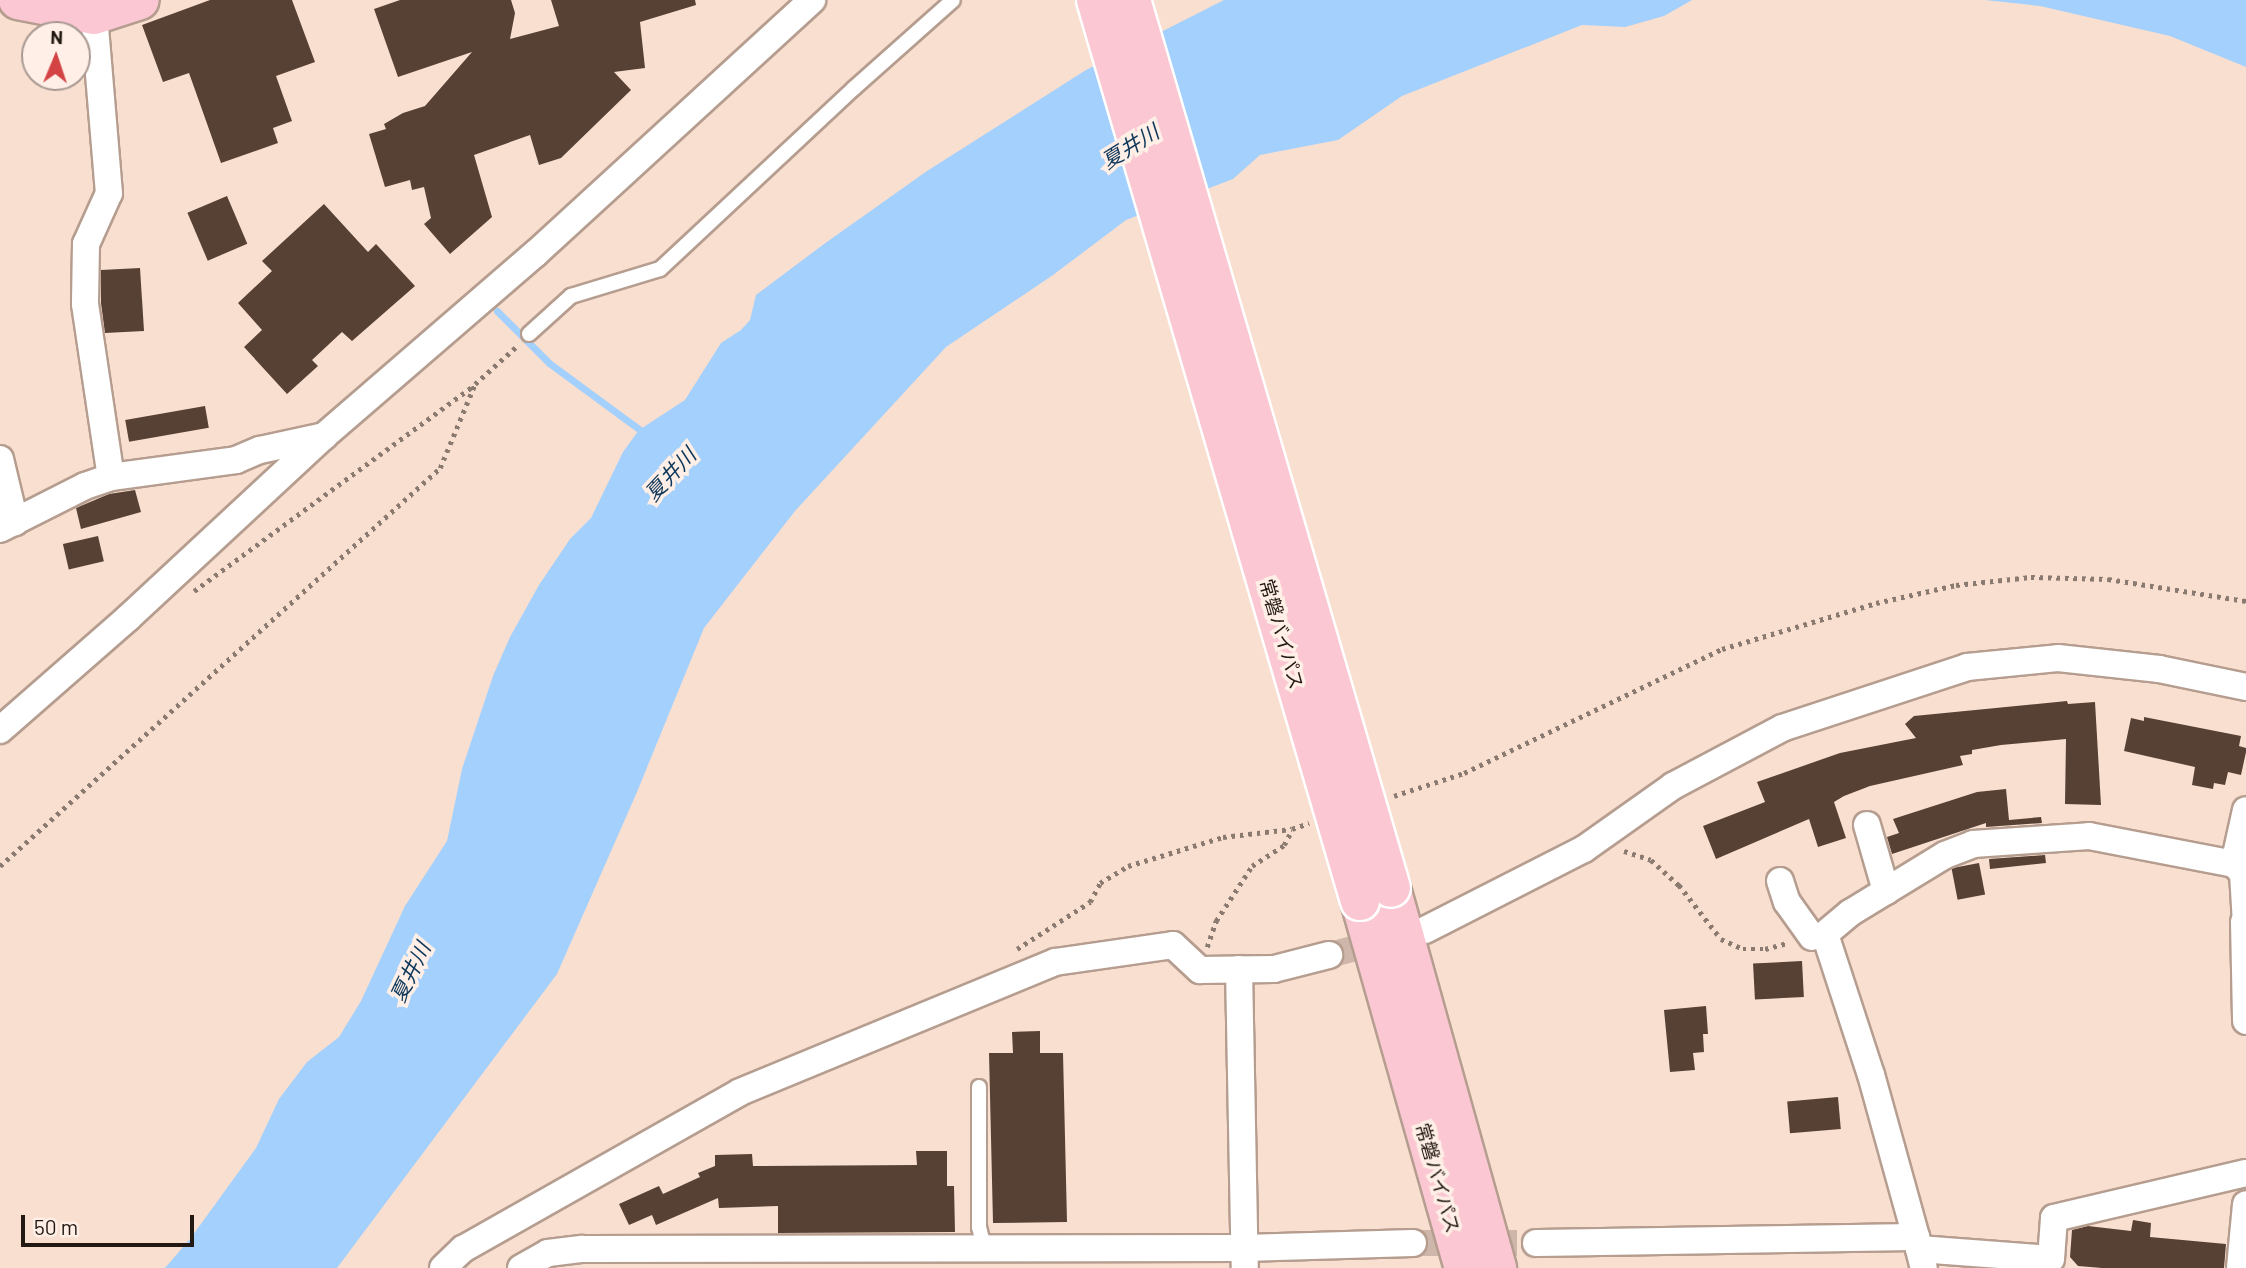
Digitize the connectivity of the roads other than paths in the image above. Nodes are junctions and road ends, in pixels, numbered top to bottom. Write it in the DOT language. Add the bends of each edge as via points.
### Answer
graph roads {
  1 [pos="16,0"];
  2 [pos="140,0"];
  3 [pos="798,0"];
  4 [pos="812,0"];
  5 [pos="953,0"];
  6 [pos="1096,0"];
  7 [pos="1131,0"];
  8 [pos="0,4"];
  9 [pos="94,15"];
  10 [pos="779,30"];
  11 [pos="530,334"];
  12 [pos="324,436"];
  13 [pos="0,459"];
  14 [pos="111,477"];
  15 [pos="7,526"];
  16 [pos="2246,687"];
  17 [pos="0,730"];
  18 [pos="2246,810"];
  19 [pos="1867,825"];
  20 [pos="2234,864"];
  21 [pos="1780,881"];
  22 [pos="1886,891"];
  23 [pos="1375,895"];
  24 [pos="2245,923"];
  25 [pos="1425,930"];
  26 [pos="1812,937"];
  27 [pos="1329,955"];
  28 [pos="1239,969"];
  29 [pos="2246,1021"];
  30 [pos="979,1087"];
  31 [pos="2246,1173"];
  32 [pos="2246,1204"];
  33 [pos="498,1229"];
  34 [pos="1413,1243"];
  35 [pos="1536,1243"];
  36 [pos="1920,1252"];
  37 [pos="985,1258"];
  38 [pos="1244,1258"];
  39 [pos="1461,1261"];
  40 [pos="443,1268"];
  41 [pos="467,1268"];
  42 [pos="521,1268"];
  43 [pos="1497,1268"];
  44 [pos="2240,1268"];
  1 -- 8 [label="highway"];
  1 -- 9 [label="highway"];
  2 -- 9 [label="highway"];
  3 -- 10 [label="street"];
  4 -- 10 [label="street"];
  5 -- 11 [label="lane" via="660,269 571,296"];
  6 -- 23 [label="highway, 常磐バイパス, bridge"];
  7 -- 23 [label="highway, 常磐バイパス, bridge"];
  9 -- 14 [label="street" via="109,193 86,244 85,304"];
  10 -- 12 [label="street" via="535,254"];
  12 -- 14 [label="street" via="236,460"];
  12 -- 17 [label="street" via="149,600"];
  13 -- 15 [label="street"];
  14 -- 15 [label="street"];
  16 -- 25 [label="street" via="2159,669 2058,658 1967,667 1782,728 1672,786 1584,849"];
  18 -- 20 [label="street"];
  19 -- 22 [label="street"];
  20 -- 22 [label="street" via="2089,835 1973,844 1945,855"];
  20 -- 24 [label="street" via="2243,873"];
  21 -- 26 [label="street" via="1787,902"];
  22 -- 36 [label="street" via="1825,934 1871,1075"];
  23 -- 39 [label="highway, 常磐バイパス"];
  23 -- 43 [label="highway, 常磐バイパス"];
  24 -- 29 [label="street"];
  27 -- 28 [label="street" via="1274,969"];
  28 -- 33 [label="street" via="1200,970 1172,945 1055,962 740,1093"];
  28 -- 38 [label="street"];
  30 -- 37 [label="lane" via="979,1227"];
  31 -- 36 [label="street" via="2054,1218 2051,1259"];
  32 -- 44 [label="street"];
  33 -- 40 [label="street" via="463,1249"];
  33 -- 41 [label="street"];
  34 -- 38 [label="street"];
  35 -- 36 [label="street"];
  37 -- 38 [label="street"];
  37 -- 42 [label="street" via="583,1249 548,1253"];
}
